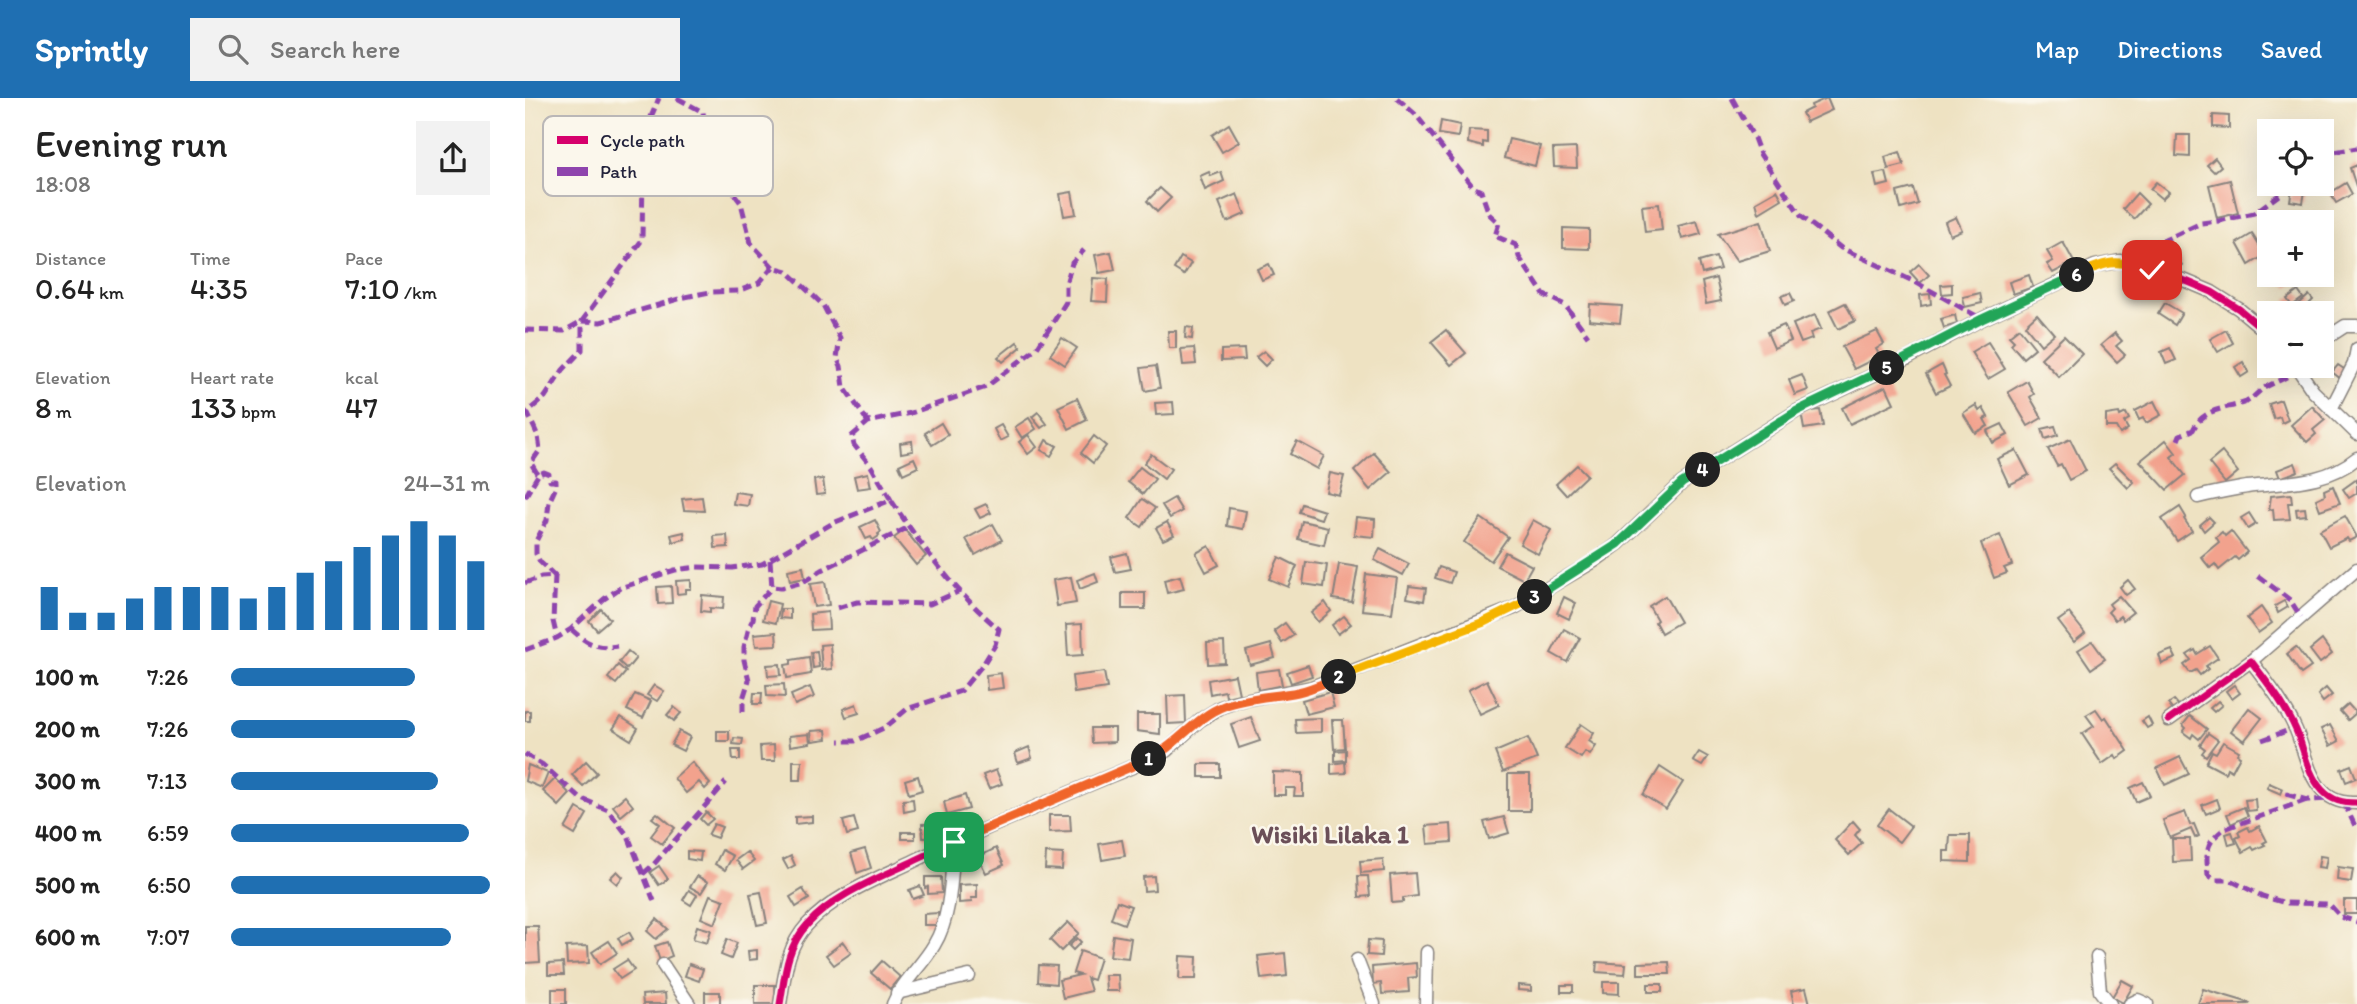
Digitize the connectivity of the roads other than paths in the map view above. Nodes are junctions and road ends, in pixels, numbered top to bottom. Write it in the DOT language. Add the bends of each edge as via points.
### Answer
graph roads {
  1 [pos="2257,324"];
  2 [pos="2357,326"];
  3 [pos="2357,332"];
  4 [pos="2334,333"];
  5 [pos="2357,346"];
  6 [pos="2304,378"];
  7 [pos="2331,409"];
  8 [pos="2357,434"];
  9 [pos="2357,458"];
  10 [pos="2198,497"];
  11 [pos="2357,569"];
  12 [pos="2251,661"];
  13 [pos="2169,720"];
  14 [pos="2357,803"];
  15 [pos="954,842"];
  16 [pos="1427,952"];
  17 [pos="2097,957"];
  18 [pos="1357,960"];
  19 [pos="663,965"];
  20 [pos="969,976"];
  21 [pos="895,999"];
  22 [pos="689,1004"];
  23 [pos="779,1004"];
  24 [pos="1374,1004"];
  25 [pos="1426,1004"];
  26 [pos="2110,1004"];
  27 [pos="2130,1004"];
  28 [pos="2147,1004"];
  1 -- 15 [label="street" via="2212,292 2186,281 2120,261 2095,266 1797,411 1682,483 1596,560 1514,608 1313,687 1221,707 1151,759"];
  2 -- 4 [label="street" via="2345,326"];
  3 -- 5 [label="street"];
  5 -- 7 [label="street" via="2354,364"];
  6 -- 7 [label="street"];
  7 -- 8 [label="street"];
  9 -- 10 [label="street" via="2311,480"];
  11 -- 12 [label="street"];
  12 -- 13 [label="street"];
  12 -- 14 [label="street" via="2295,728 2317,783 2334,799"];
  15 -- 21 [label="street" via="944,921 935,944"];
  15 -- 23 [label="street" via="868,883 808,924 793,944"];
  16 -- 25 [label="street"];
  17 -- 26 [label="street" via="2100,991"];
  18 -- 24 [label="street"];
  19 -- 22 [label="street"];
  20 -- 21 [label="street"];
  27 -- 28 [label="street" via="2138,1000"];
}
